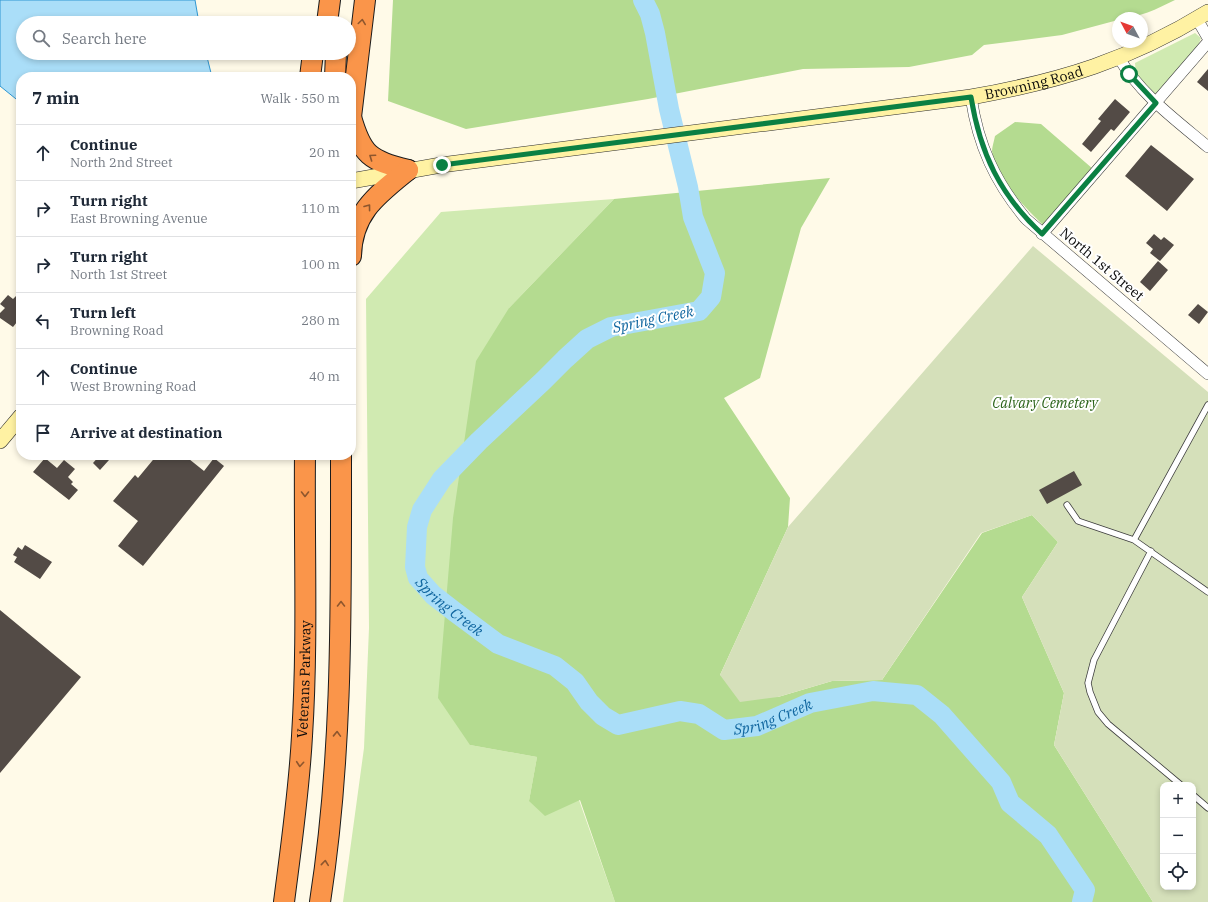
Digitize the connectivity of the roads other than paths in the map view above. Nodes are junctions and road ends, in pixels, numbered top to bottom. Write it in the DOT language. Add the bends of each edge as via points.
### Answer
graph roads {
  1 [pos="330,0"];
  2 [pos="341,0"];
  3 [pos="365,0"];
  4 [pos="1202,15"];
  5 [pos="328,16"];
  6 [pos="340,16"];
  7 [pos="1208,38"];
  8 [pos="1208,42"];
  9 [pos="1119,58"];
  10 [pos="312,60"];
  11 [pos="321,60"];
  12 [pos="336,60"];
  13 [pos="311,72"];
  14 [pos="320,72"];
  15 [pos="335,72"];
  16 [pos="356,75"];
  17 [pos="971,97"];
  18 [pos="1156,103"];
  19 [pos="356,136"];
  20 [pos="1208,147"];
  21 [pos="408,170"];
  22 [pos="356,180"];
  23 [pos="356,227"];
  24 [pos="1042,234"];
  25 [pos="1208,374"];
  26 [pos="1208,405"];
  27 [pos="16,422"];
  28 [pos="0,440"];
  29 [pos="305,460"];
  30 [pos="341,460"];
  31 [pos="1067,504"];
  32 [pos="1134,540"];
  33 [pos="1150,551"];
  34 [pos="1208,592"];
  35 [pos="1177,782"];
  36 [pos="1196,798"];
  37 [pos="1208,808"];
  38 [pos="284,902"];
  39 [pos="320,902"];
  1 -- 5 [label="highway"];
  2 -- 6 [label="highway"];
  16 -- 3 [label="highway, one-way"];
  4 -- 7 [label="street"];
  4 -- 9 [label="street, Browning Road" via="1164,37"];
  8 -- 18 [label="street"];
  9 -- 17 [label="street, Browning Road" via="1045,82"];
  9 -- 18 [label="street" via="1129,74"];
  10 -- 13 [label="highway"];
  11 -- 14 [label="highway"];
  12 -- 15 [label="highway"];
  17 -- 21 [label="street, Browning Road"];
  17 -- 24 [label="street, North 1st Street" via="980,142 1000,184 1026,219"];
  18 -- 20 [label="street"];
  18 -- 24 [label="street"];
  21 -- 19 [label="highway, one-way" via="380,161 366,152"];
  21 -- 22 [label="street, Browning Road"];
  23 -- 21 [label="highway, one-way" via="366,208 385,188"];
  24 -- 25 [label="street, North 1st Street"];
  26 -- 32 [label="lane"];
  27 -- 28 [label="street"];
  29 -- 38 [label="highway, Veterans Parkway, one-way" via="302,736 296,811"];
  39 -- 30 [label="highway, one-way" via="337,739 341,616"];
  31 -- 32 [label="lane" via="1078,521"];
  32 -- 33 [label="lane"];
  33 -- 34 [label="lane"];
  33 -- 35 [label="lane" via="1094,660 1088,682 1098,712 1108,724"];
  36 -- 37 [label="lane"];
}
